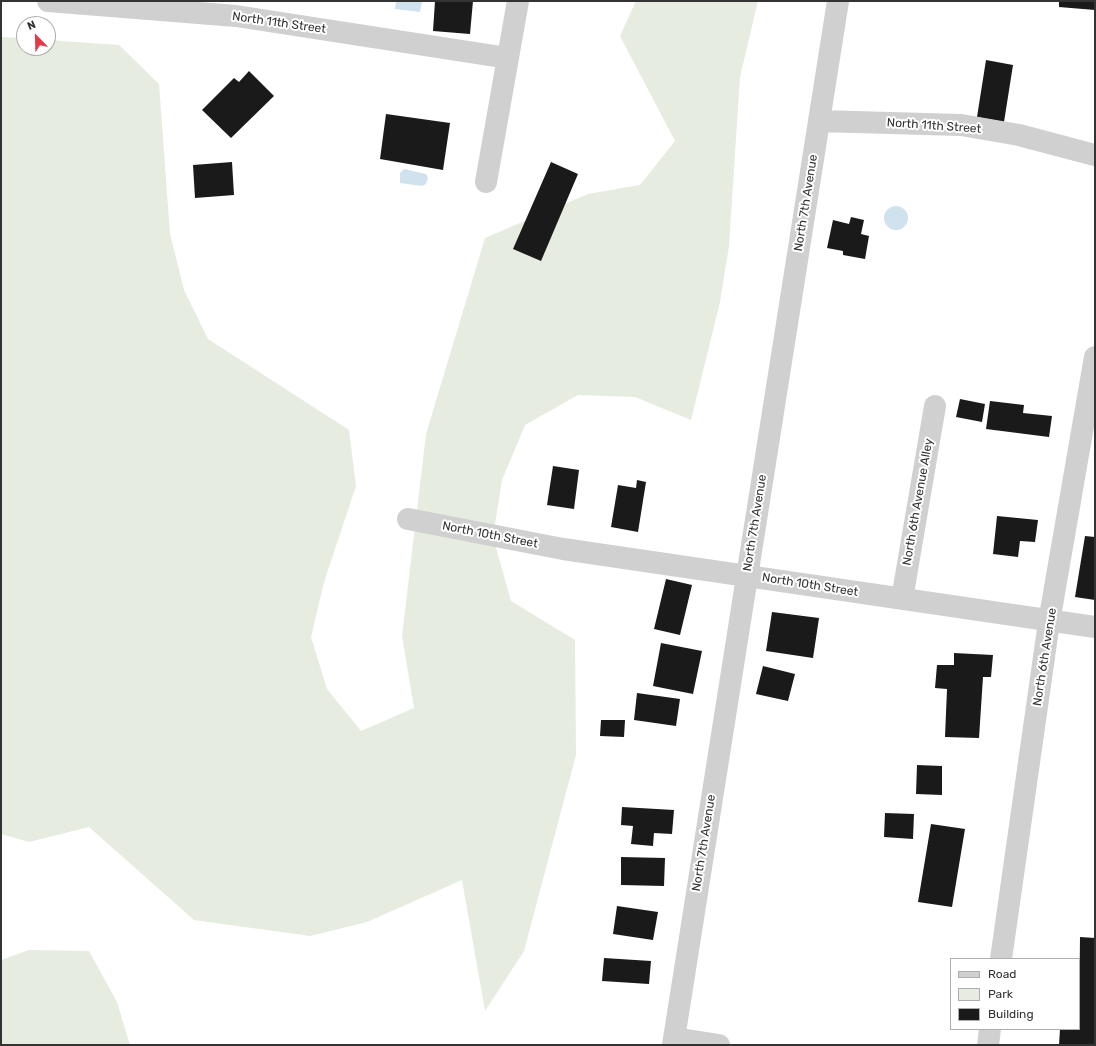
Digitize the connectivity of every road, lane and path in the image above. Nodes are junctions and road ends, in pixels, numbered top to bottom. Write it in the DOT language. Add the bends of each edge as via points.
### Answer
graph roads {
  1 [pos="48,1"];
  2 [pos="518,1"];
  3 [pos="838,1"];
  4 [pos="508,58"];
  5 [pos="819,120"];
  6 [pos="1095,155"];
  7 [pos="486,182"];
  8 [pos="1095,357"];
  9 [pos="935,406"];
  10 [pos="408,519"];
  11 [pos="746,576"];
  12 [pos="902,599"];
  13 [pos="1050,622"];
  14 [pos="1095,627"];
  15 [pos="1000,958"];
  16 [pos="990,1030"];
  17 [pos="673,1042"];
  18 [pos="719,1045"];
  19 [pos="988,1045"];
  1 -- 4 [label="street, North 11th Street" via="236,16"];
  2 -- 4 [label="street"];
  3 -- 5 [label="street, North 7th Avenue"];
  4 -- 7 [label="street"];
  5 -- 6 [label="street, North 11th Street" via="961,125 1019,135"];
  5 -- 11 [label="street, North 7th Avenue"];
  8 -- 13 [label="street, North 6th Avenue"];
  9 -- 12 [label="street, North 6th Avenue Alley"];
  10 -- 11 [label="street, North 10th Street" via="563,549"];
  11 -- 12 [label="street, North 10th Street"];
  11 -- 17 [label="street, North 7th Avenue"];
  12 -- 13 [label="street, North 10th Street"];
  13 -- 14 [label="street, North 10th Street"];
  13 -- 15 [label="street, North 6th Avenue"];
  16 -- 19 [label="street"];
  17 -- 18 [label="street"];
}
